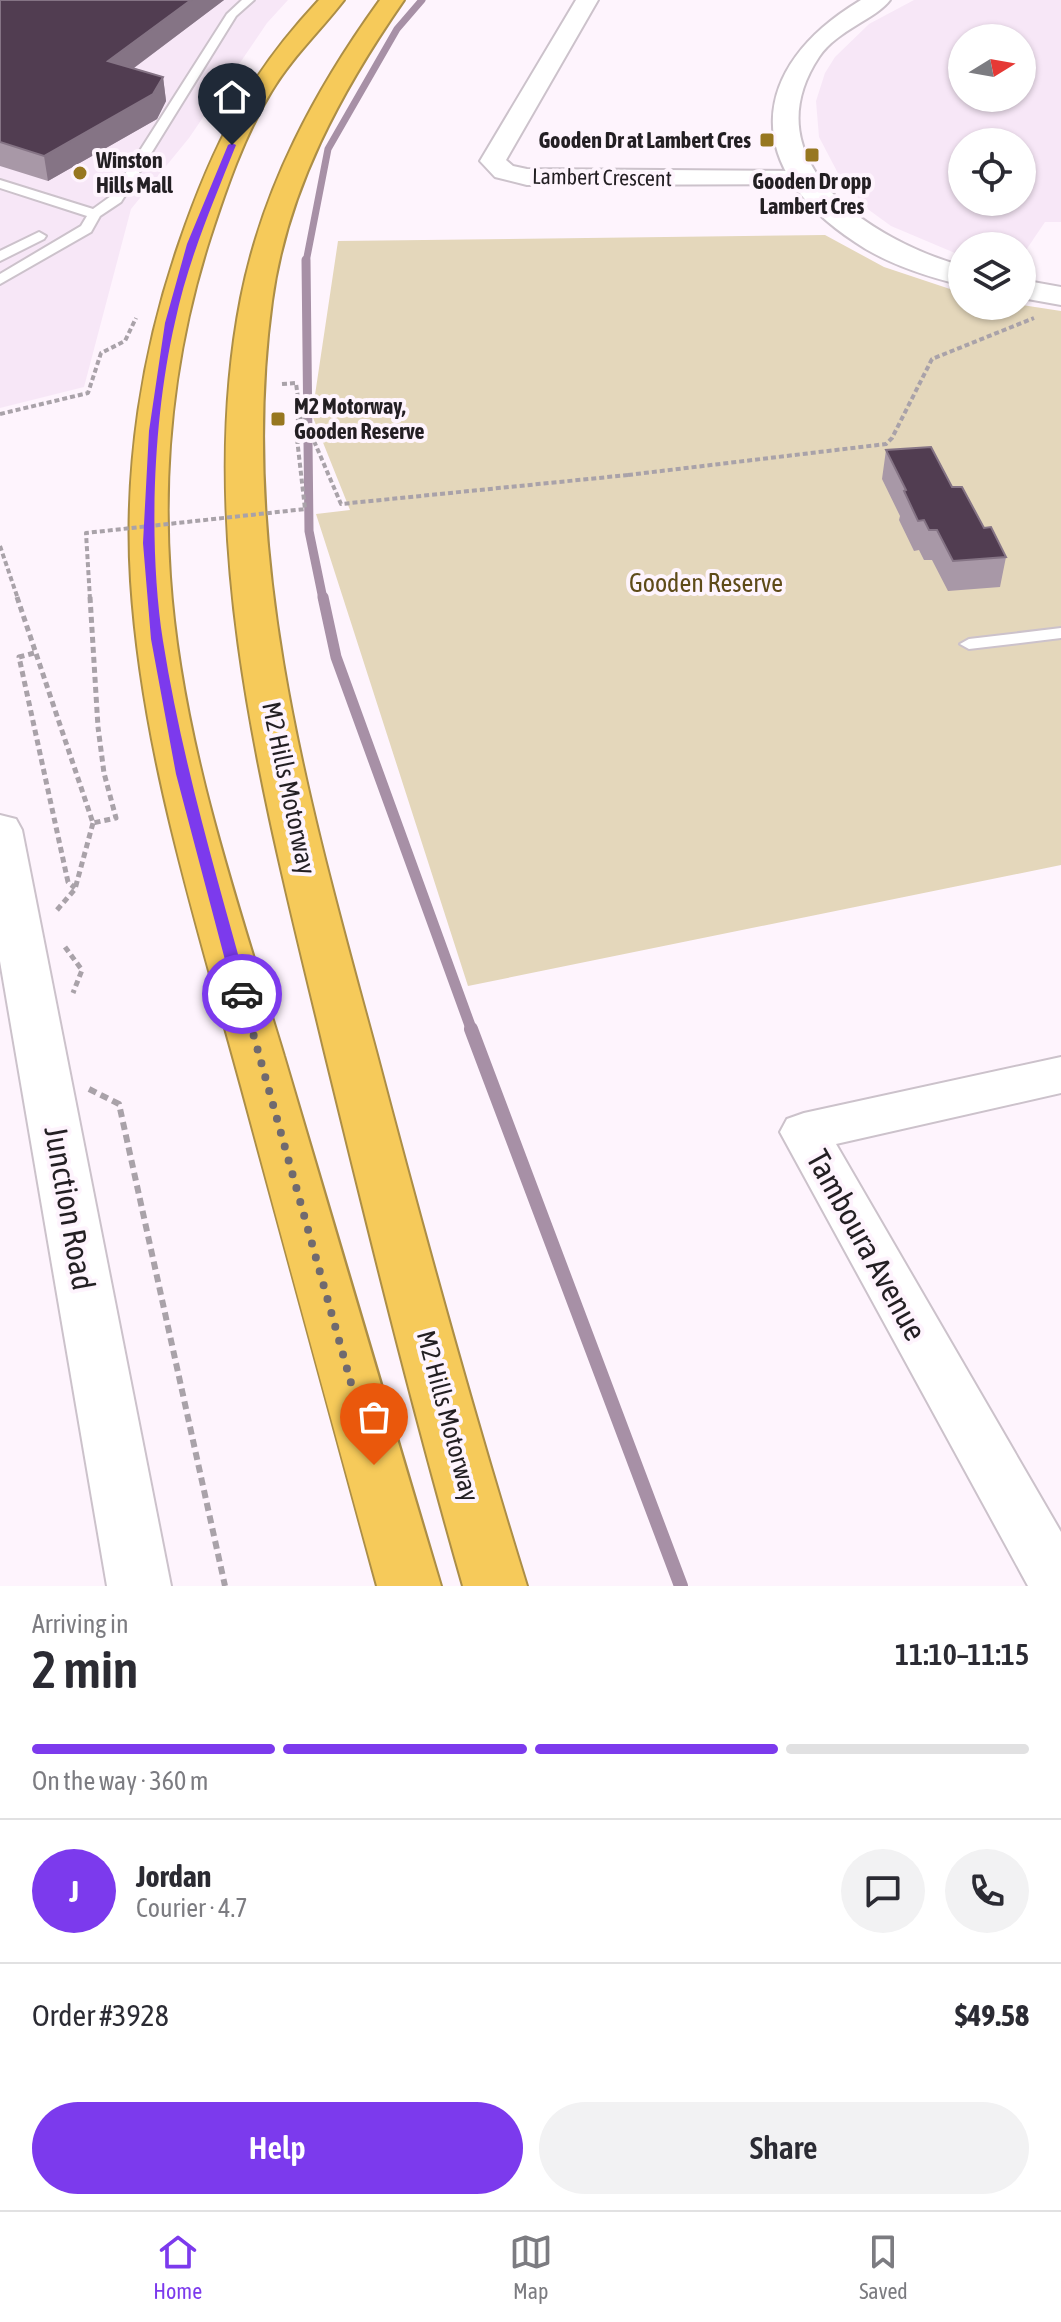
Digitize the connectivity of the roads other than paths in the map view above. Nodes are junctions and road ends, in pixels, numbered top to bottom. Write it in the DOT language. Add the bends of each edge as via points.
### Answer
graph roads {
  1 [pos="249,0"];
  2 [pos="332,0"];
  3 [pos="392,0"];
  4 [pos="587,0"];
  5 [pos="878,0"];
  6 [pos="807,179"];
  7 [pos="0,184"];
  8 [pos="95,214"];
  9 [pos="39,236"];
  10 [pos="0,257"];
  11 [pos="948,271"];
  12 [pos="0,280"];
  13 [pos="1061,633"];
  14 [pos="969,644"];
  15 [pos="0,830"];
  16 [pos="33,995"];
  17 [pos="1061,1075"];
  18 [pos="139,1586"];
  19 [pos="409,1586"];
  20 [pos="495,1586"];
  21 [pos="1060,1586"];
  1 -- 8 [label="lane" via="232,14 116,199"];
  2 -- 19 [label="highway" via="261,87 192,244 169,323 154,431 149,543 157,639 183,774"];
  3 -- 20 [label="highway, M2 Hills Motorway" via="336,84 283,199 259,292 245,394 245,502 256,626 280,764 388,1202"];
  4 -- 6 [label="street, Lambert Crescent" via="493,161 504,172 527,177"];
  5 -- 6 [label="street" via="816,42 790,81 784,105 788,140"];
  6 -- 11 [label="street" via="842,219 872,240"];
  7 -- 8 [label="lane"];
  8 -- 12 [label="lane" via="86,229"];
  9 -- 10 [label="lane"];
  13 -- 14 [label="lane"];
  15 -- 16 [label="street, Junction Road"];
  16 -- 18 [label="street, Junction Road"];
  17 -- 21 [label="street, Tamboura Avenue" via="804,1132"];
}
